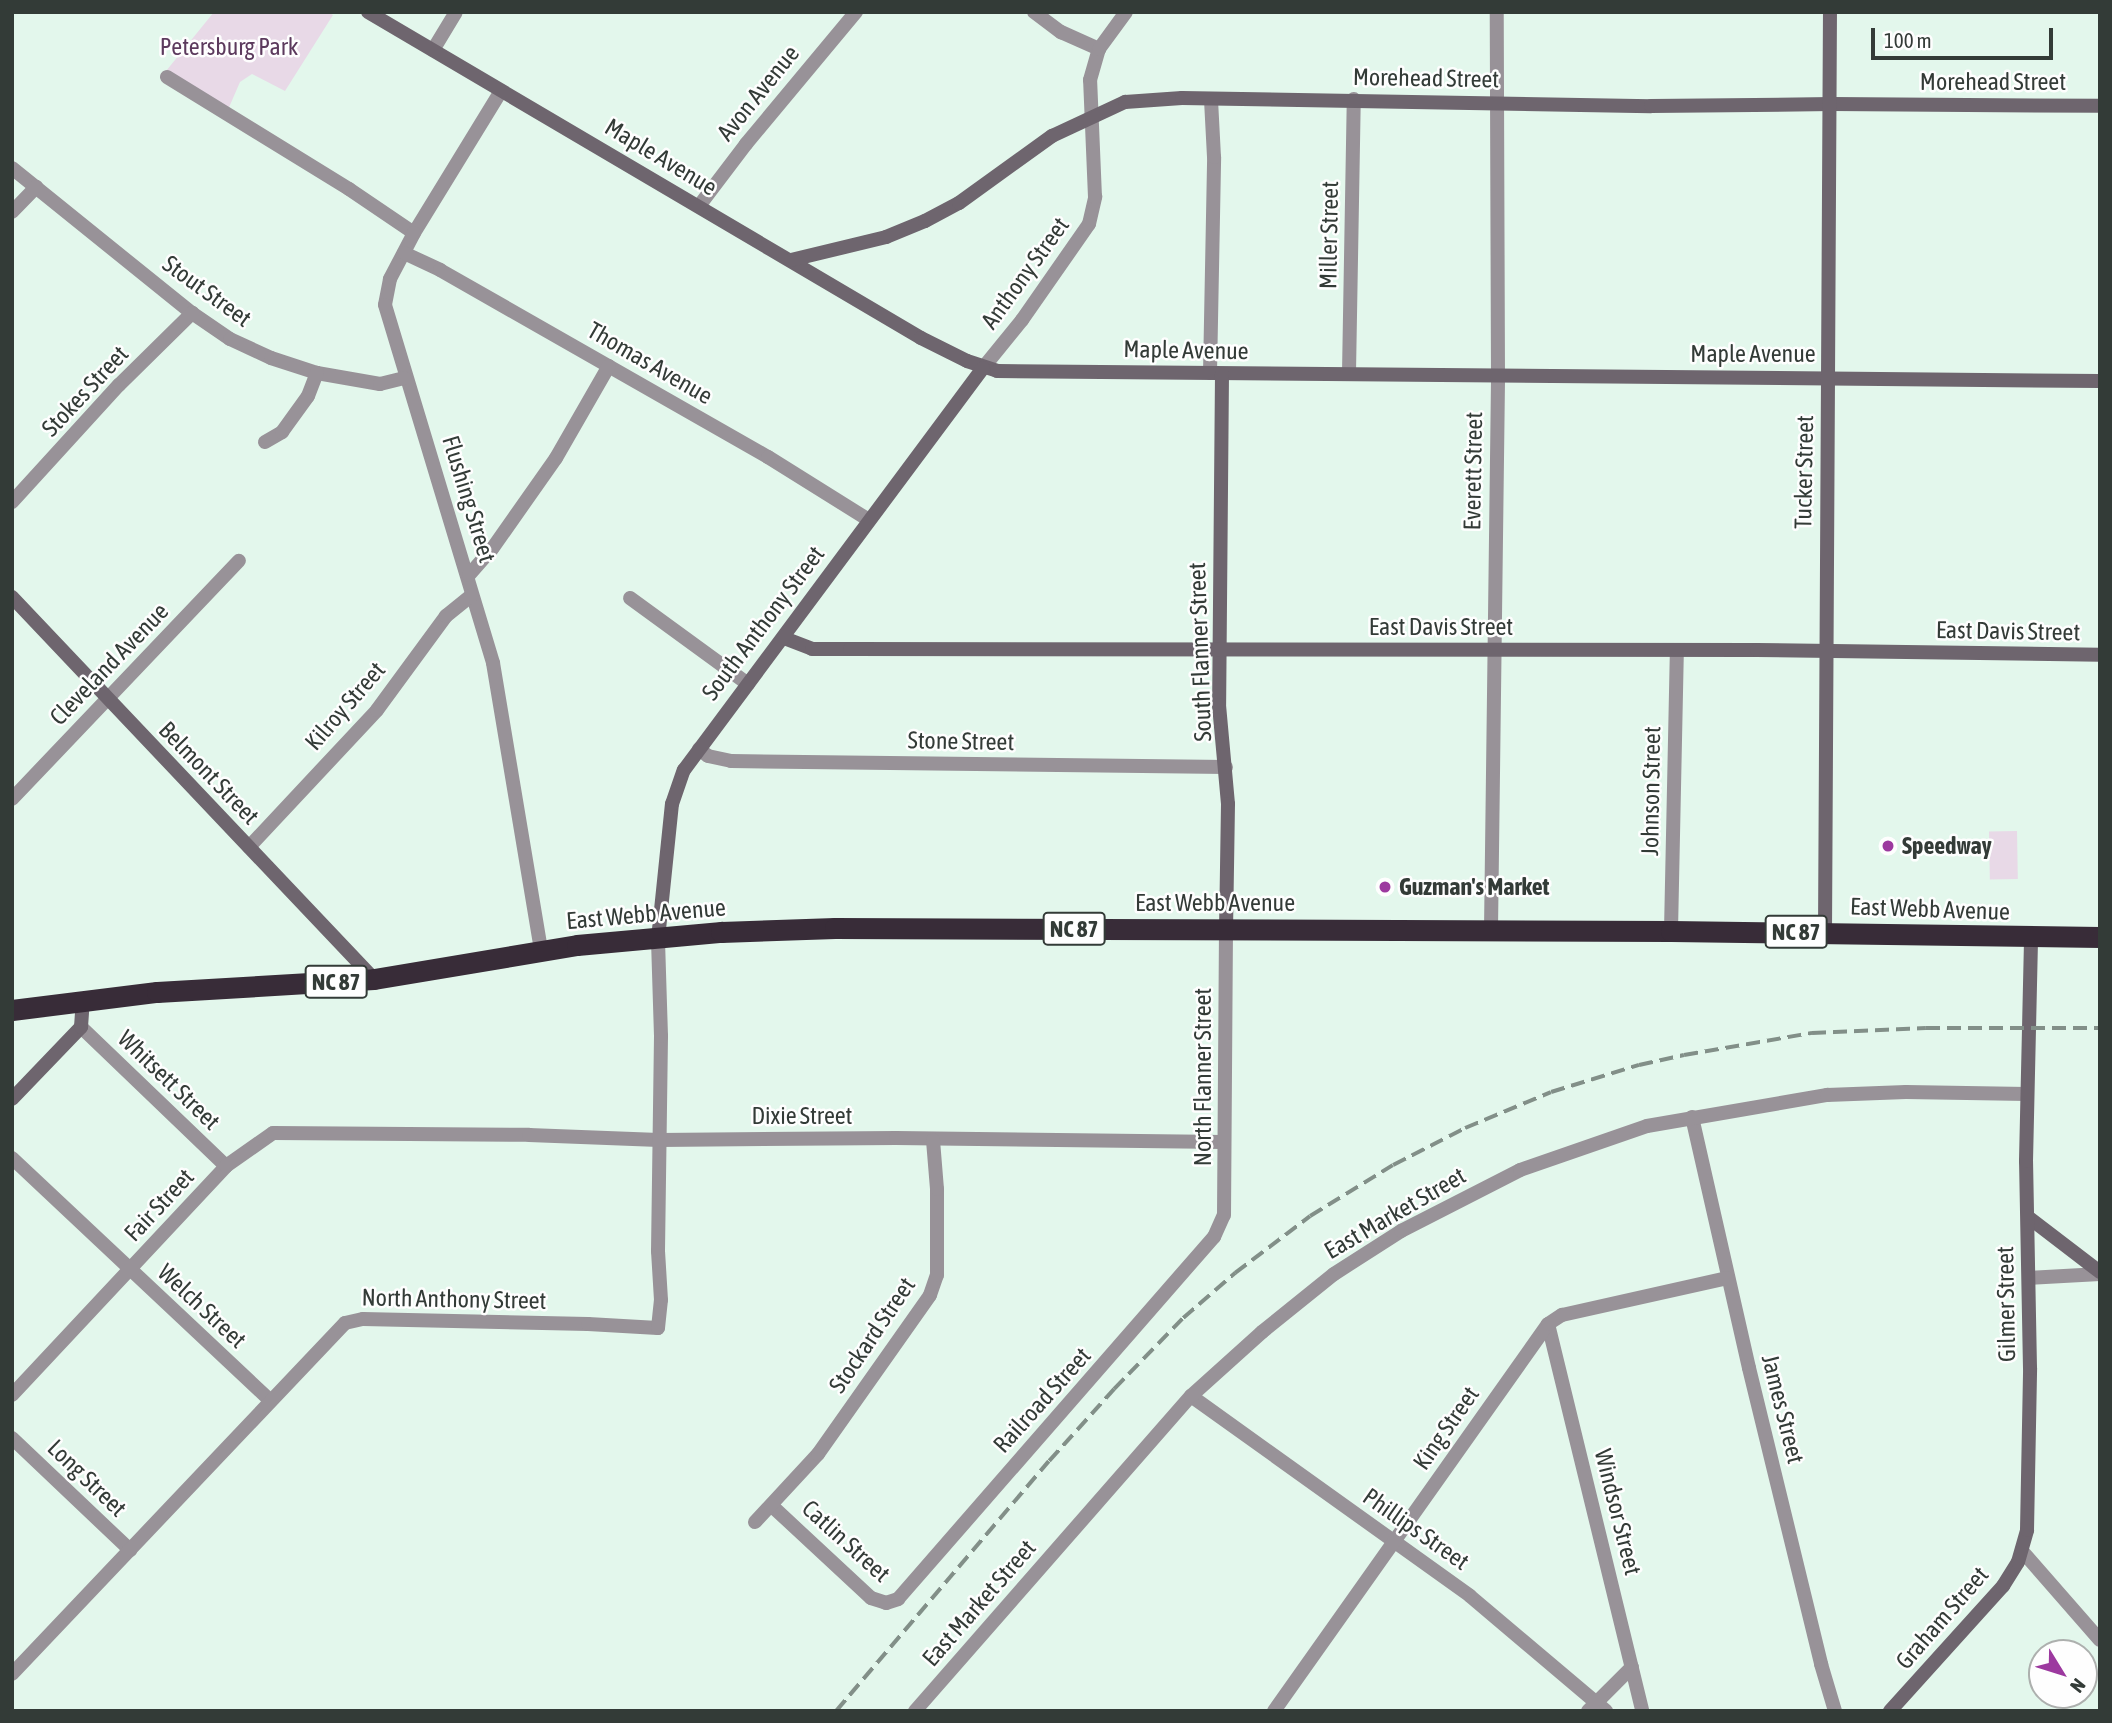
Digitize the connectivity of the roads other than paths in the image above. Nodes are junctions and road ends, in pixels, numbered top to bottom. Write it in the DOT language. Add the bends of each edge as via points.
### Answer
graph roads {
  1 [pos="368,12"];
  2 [pos="456,12"];
  3 [pos="856,12"];
  4 [pos="1034,12"];
  5 [pos="1126,12"];
  6 [pos="1497,12"];
  7 [pos="1830,12"];
  8 [pos="1099,49"];
  9 [pos="433,50"];
  10 [pos="167,77"];
  11 [pos="501,91"];
  12 [pos="1211,99"];
  13 [pos="1354,99"];
  14 [pos="1496,103"];
  15 [pos="1832,103"];
  16 [pos="2100,106"];
  17 [pos="1091,117"];
  18 [pos="12,168"];
  19 [pos="36,187"];
  20 [pos="699,206"];
  21 [pos="12,212"];
  22 [pos="414,233"];
  23 [pos="404,253"];
  24 [pos="791,260"];
  25 [pos="192,313"];
  26 [pos="609,366"];
  27 [pos="983,368"];
  28 [pos="317,373"];
  29 [pos="1349,373"];
  30 [pos="1216,374"];
  31 [pos="404,377"];
  32 [pos="1498,377"];
  33 [pos="1828,378"];
  34 [pos="2100,381"];
  35 [pos="264,442"];
  36 [pos="12,502"];
  37 [pos="869,520"];
  38 [pos="239,561"];
  39 [pos="469,575"];
  40 [pos="472,595"];
  41 [pos="12,597"];
  42 [pos="631,598"];
  43 [pos="784,638"];
  44 [pos="1219,651"];
  45 [pos="1493,651"];
  46 [pos="1676,652"];
  47 [pos="1825,652"];
  48 [pos="2100,655"];
  49 [pos="748,684"];
  50 [pos="108,699"];
  51 [pos="699,749"];
  52 [pos="1226,767"];
  53 [pos="12,799"];
  54 [pos="249,847"];
  55 [pos="1226,929"];
  56 [pos="1491,930"];
  57 [pos="1671,931"];
  58 [pos="1825,932"];
  59 [pos="2100,937"];
  60 [pos="2031,938"];
  61 [pos="658,939"];
  62 [pos="541,951"];
  63 [pos="374,979"];
  64 [pos="83,1000"];
  65 [pos="12,1010"];
  66 [pos="81,1027"];
  67 [pos="2027,1094"];
  68 [pos="12,1099"];
  69 [pos="1692,1117"];
  70 [pos="381,1133"];
  71 [pos="659,1140"];
  72 [pos="933,1140"];
  73 [pos="1223,1142"];
  74 [pos="12,1158"];
  75 [pos="226,1166"];
  76 [pos="2028,1217"];
  77 [pos="1220,1224"];
  78 [pos="131,1269"];
  79 [pos="2100,1273"];
  80 [pos="1727,1278"];
  81 [pos="2029,1278"];
  82 [pos="1548,1324"];
  83 [pos="12,1395"];
  84 [pos="1191,1396"];
  85 [pos="270,1399"];
  86 [pos="12,1438"];
  87 [pos="772,1506"];
  88 [pos="755,1522"];
  89 [pos="1394,1543"];
  90 [pos="130,1550"];
  91 [pos="2022,1551"];
  92 [pos="892,1601"];
  93 [pos="2100,1640"];
  94 [pos="1632,1667"];
  95 [pos="12,1674"];
  96 [pos="1597,1708"];
  97 [pos="915,1711"];
  98 [pos="1274,1711"];
  99 [pos="1642,1711"];
  100 [pos="1835,1711"];
  101 [pos="1890,1711"];
  1 -- 9 [label="street, Maple Avenue"];
  2 -- 9 [label="street"];
  3 -- 20 [label="street, Avon Avenue"];
  4 -- 8 [label="street" via="1061,32"];
  5 -- 8 [label="street"];
  6 -- 14 [label="street, Everett Street"];
  7 -- 15 [label="street, Tucker Street"];
  8 -- 17 [label="street, Anthony Street" via="1090,80"];
  9 -- 11 [label="street, Maple Avenue"];
  10 -- 22 [label="street"];
  11 -- 20 [label="street, Maple Avenue"];
  11 -- 22 [label="street, Flushing Street"];
  12 -- 13 [label="street, Morehead Street"];
  12 -- 17 [label="street, Morehead Street" via="1125,102"];
  12 -- 30 [label="street, South Flanner Street"];
  13 -- 14 [label="street, Morehead Street"];
  13 -- 29 [label="street, Miller Street"];
  14 -- 15 [label="street, Morehead Street"];
  14 -- 32 [label="street, Everett Street"];
  15 -- 16 [label="street, Morehead Street"];
  15 -- 33 [label="street, Tucker Street"];
  17 -- 24 [label="street, Morehead Street" via="1052,136 959,203 925,221 886,237"];
  17 -- 27 [label="street, Anthony Street" via="1096,197 1088,224 1023,320"];
  18 -- 19 [label="street, Stout Street"];
  19 -- 21 [label="street"];
  19 -- 25 [label="street, Stout Street"];
  20 -- 24 [label="street, Maple Avenue"];
  22 -- 23 [label="street, Flushing Street"];
  23 -- 26 [label="street, Thomas Avenue"];
  23 -- 31 [label="street, Flushing Street" via="390,279 385,304"];
  24 -- 27 [label="street, Maple Avenue" via="921,338"];
  25 -- 28 [label="street, Stout Street" via="257,352"];
  25 -- 36 [label="street, Stokes Street"];
  26 -- 37 [label="street, Thomas Avenue"];
  26 -- 39 [label="street" via="556,458"];
  27 -- 30 [label="street, Maple Avenue" via="1011,373"];
  27 -- 37 [label="street, South Anthony Street"];
  28 -- 31 [label="street, Stout Street" via="380,384"];
  28 -- 35 [label="street" via="308,396 282,432"];
  29 -- 30 [label="street, Maple Avenue"];
  29 -- 32 [label="street, Maple Avenue"];
  30 -- 44 [label="street, South Flanner Street"];
  31 -- 39 [label="street, Flushing Street"];
  32 -- 33 [label="street, Maple Avenue"];
  32 -- 45 [label="street, Everett Street"];
  33 -- 34 [label="street, Maple Avenue"];
  33 -- 47 [label="street, Tucker Street"];
  37 -- 43 [label="street, South Anthony Street"];
  38 -- 50 [label="street, Cleveland Avenue"];
  39 -- 40 [label="street, Flushing Street"];
  40 -- 54 [label="street, Kilroy Street" via="446,617 377,710"];
  40 -- 62 [label="street, Flushing Street" via="494,663"];
  41 -- 50 [label="street, Belmont Street"];
  42 -- 49 [label="street"];
  43 -- 44 [label="street, East Davis Street" via="812,649"];
  43 -- 49 [label="street, South Anthony Street"];
  44 -- 45 [label="street, East Davis Street"];
  44 -- 52 [label="street, South Flanner Street"];
  45 -- 46 [label="street, East Davis Street"];
  45 -- 56 [label="street, Everett Street"];
  46 -- 47 [label="street, East Davis Street"];
  46 -- 57 [label="street, Johnson Street"];
  47 -- 48 [label="street, East Davis Street"];
  47 -- 58 [label="street, Tucker Street"];
  49 -- 51 [label="street, South Anthony Street"];
  50 -- 53 [label="street, Cleveland Avenue"];
  50 -- 54 [label="street, Belmont Street"];
  51 -- 52 [label="street, Stone Street" via="731,761"];
  51 -- 61 [label="street, South Anthony Street" via="684,770 672,804"];
  52 -- 55 [label="street, South Flanner Street"];
  54 -- 63 [label="street, Belmont Street"];
  55 -- 56 [label="highway, East Webb Avenue / NC 87"];
  55 -- 61 [label="highway, East Webb Avenue / NC 87" via="835,928"];
  55 -- 73 [label="street, North Flanner Street"];
  56 -- 57 [label="highway, East Webb Avenue / NC 87"];
  57 -- 58 [label="highway, East Webb Avenue / NC 87"];
  58 -- 60 [label="highway, East Webb Avenue / NC 87"];
  59 -- 60 [label="highway, East Webb Avenue / NC 87"];
  60 -- 67 [label="street, Gilmer Street"];
  61 -- 62 [label="highway, East Webb Avenue / NC 87"];
  61 -- 71 [label="street, North Anthony Street"];
  62 -- 63 [label="highway, East Webb Avenue / NC 87"];
  63 -- 64 [label="highway, East Webb Avenue / NC 87"];
  64 -- 65 [label="highway, East Webb Avenue / NC 87"];
  64 -- 66 [label="street"];
  66 -- 68 [label="street"];
  66 -- 75 [label="street, Whitsett Street"];
  67 -- 69 [label="street, East Market Street" via="1862,1092"];
  67 -- 76 [label="street, Gilmer Street"];
  69 -- 80 [label="street, James Street"];
  69 -- 84 [label="street, East Market Street" via="1647,1126 1520,1170 1401,1231 1334,1274"];
  70 -- 71 [label="street, Dixie Street"];
  70 -- 75 [label="street, Fair Street" via="273,1133"];
  71 -- 72 [label="street, Dixie Street"];
  71 -- 85 [label="street, North Anthony Street" via="658,1328 355,1319 337,1329"];
  72 -- 73 [label="street, Dixie Street"];
  72 -- 87 [label="street, Stockard Street" via="937,1189 933,1290 839,1426"];
  73 -- 77 [label="street, North Flanner Street" via="1224,1215"];
  74 -- 78 [label="street, Welch Street"];
  75 -- 78 [label="street, Fair Street"];
  76 -- 79 [label="street"];
  76 -- 81 [label="street, Gilmer Street"];
  77 -- 92 [label="street, Railroad Street" via="1149,1316"];
  78 -- 83 [label="street, Fair Street"];
  78 -- 85 [label="street, Welch Street"];
  79 -- 81 [label="street"];
  80 -- 82 [label="street" via="1562,1315"];
  80 -- 100 [label="street, James Street"];
  81 -- 91 [label="street, Gilmer Street" via="2029,1499"];
  82 -- 89 [label="street, King Street"];
  82 -- 94 [label="street, Windsor Street"];
  84 -- 89 [label="street, Phillips Street"];
  84 -- 97 [label="street, East Market Street"];
  85 -- 90 [label="street, North Anthony Street"];
  86 -- 90 [label="street, Long Street"];
  87 -- 88 [label="street, Stockard Street"];
  87 -- 92 [label="street, Catlin Street" via="871,1598"];
  89 -- 96 [label="street, Phillips Street" via="1470,1596"];
  89 -- 98 [label="street, King Street"];
  90 -- 95 [label="street, North Anthony Street"];
  91 -- 93 [label="street"];
  91 -- 101 [label="street, Graham Street" via="1994,1597"];
  94 -- 96 [label="street"];
  94 -- 99 [label="street, Windsor Street"];
}
